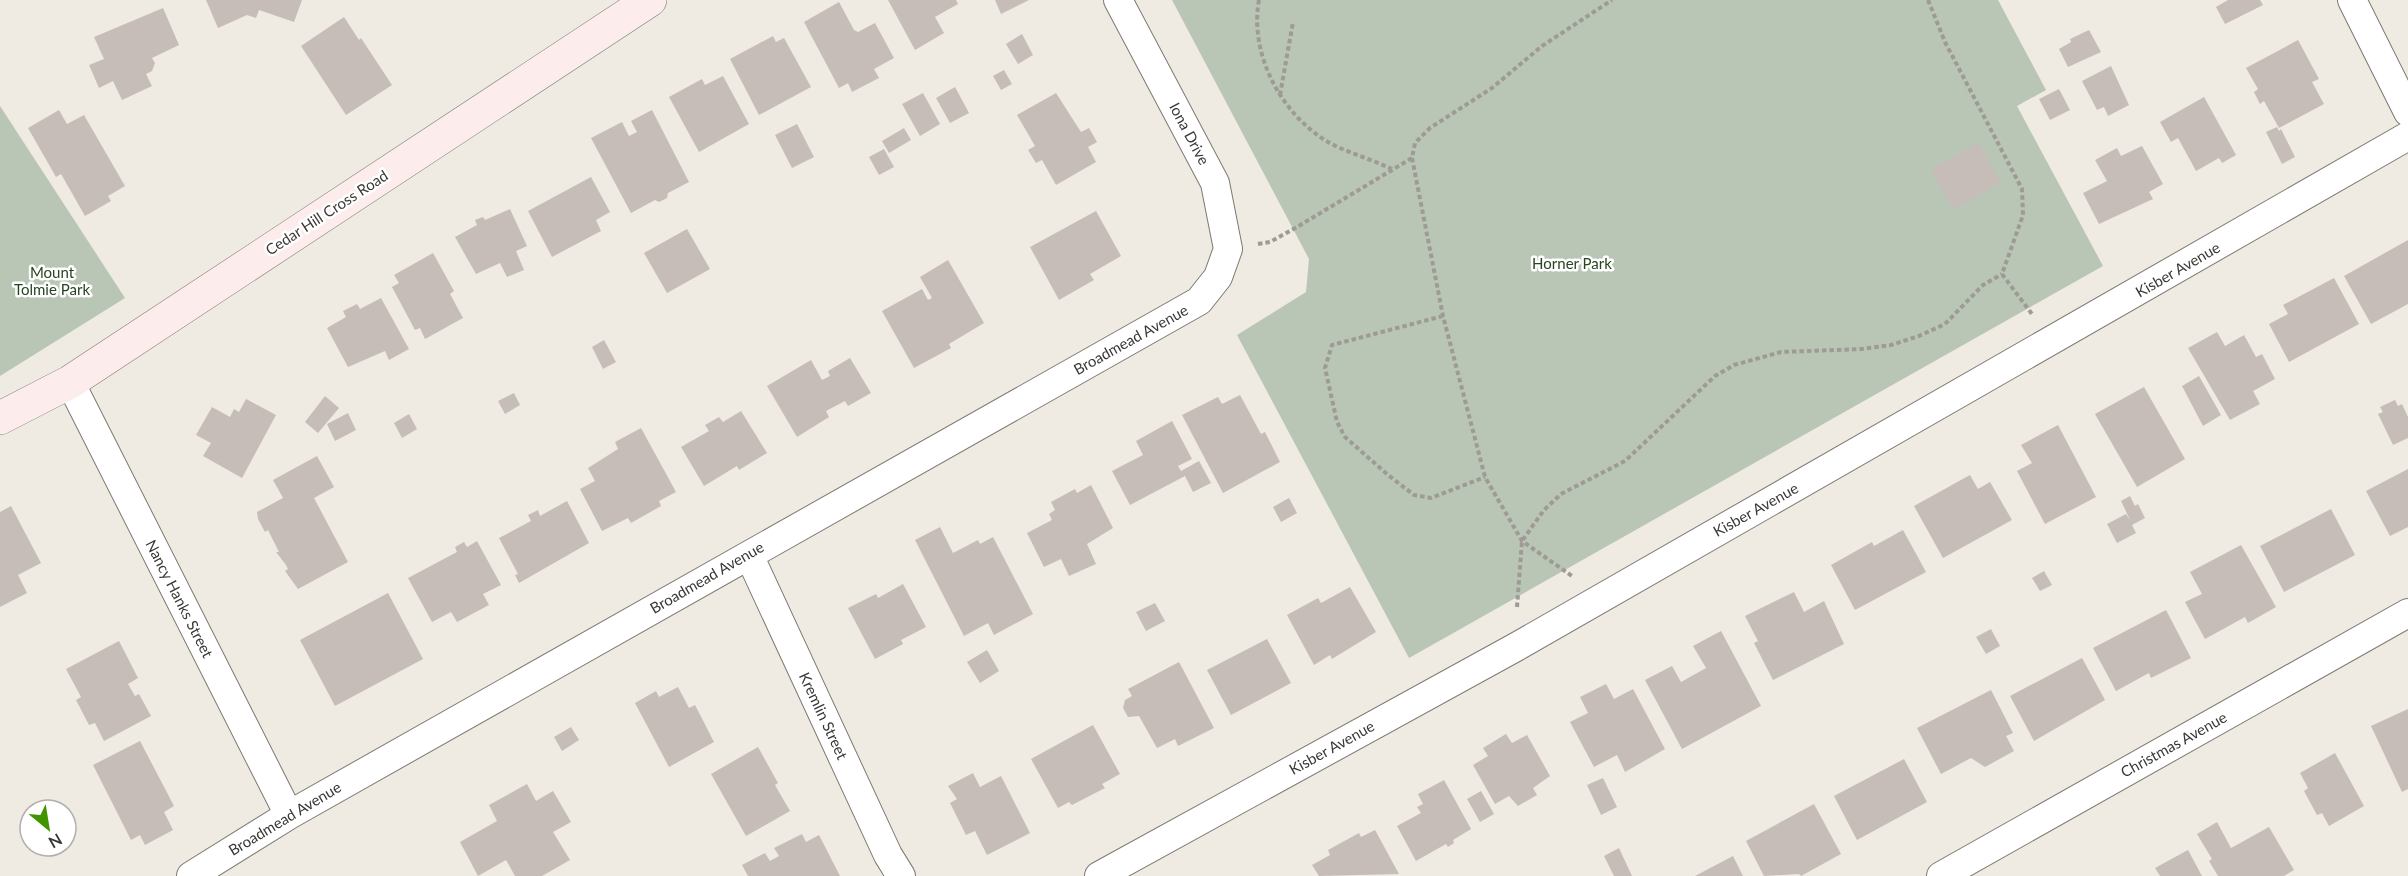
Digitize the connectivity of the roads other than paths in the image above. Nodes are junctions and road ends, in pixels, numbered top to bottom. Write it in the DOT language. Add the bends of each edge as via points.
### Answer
graph roads {
  1 [pos="650,0"];
  2 [pos="1118,0"];
  3 [pos="2352,0"];
  4 [pos="2408,112"];
  5 [pos="2408,136"];
  6 [pos="1218,277"];
  7 [pos="70,382"];
  8 [pos="0,418"];
  9 [pos="749,555"];
  10 [pos="2408,613"];
  11 [pos="289,815"];
  12 [pos="191,876"];
  13 [pos="901,876"];
  14 [pos="1099,876"];
  15 [pos="1941,876"];
  1 -- 7 [label="main road, Cedar Hill Cross Road"];
  2 -- 6 [label="street, Iona Drive" via="1215,183 1228,249"];
  3 -- 4 [label="street"];
  5 -- 14 [label="street, Kisber Avenue" via="1516,647"];
  6 -- 9 [label="street, Broadmead Avenue" via="1199,302"];
  7 -- 8 [label="main road, Cedar Hill Cross Road"];
  7 -- 11 [label="street, Nancy Hanks Street"];
  9 -- 11 [label="street, Broadmead Avenue"];
  9 -- 13 [label="street, Kremlin Street"];
  10 -- 15 [label="street, Christmas Avenue"];
  11 -- 12 [label="street, Broadmead Avenue"];
}
